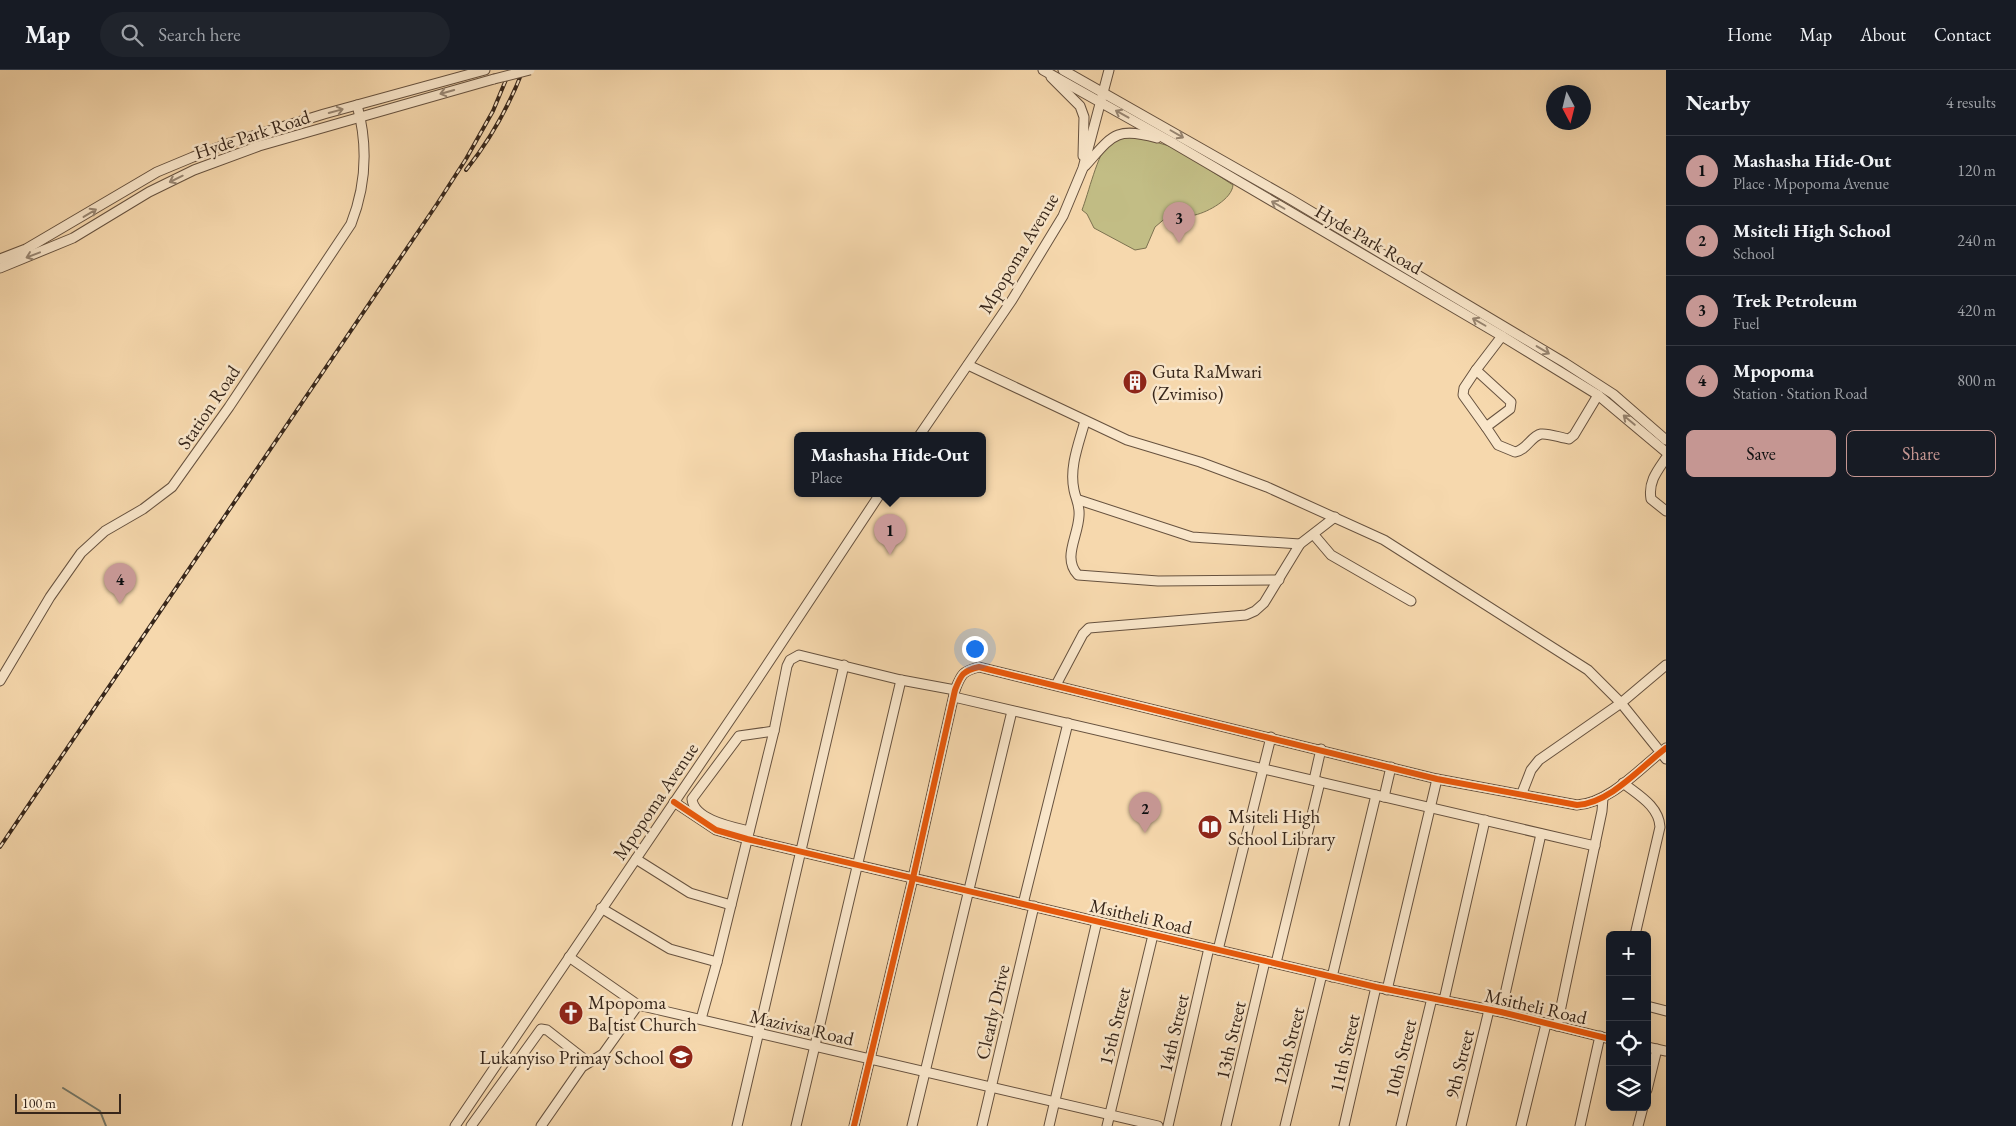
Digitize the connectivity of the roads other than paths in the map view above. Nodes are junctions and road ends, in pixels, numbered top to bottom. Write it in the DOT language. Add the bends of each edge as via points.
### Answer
graph roads {
  1 [pos="485,70"];
  2 [pos="530,70"];
  3 [pos="1044,70"];
  4 [pos="1063,70"];
  5 [pos="1109,70"];
  6 [pos="1104,92"];
  7 [pos="1102,102"];
  8 [pos="357,105"];
  9 [pos="360,117"];
  10 [pos="1173,142"];
  11 [pos="1083,168"];
  12 [pos="0,259"];
  13 [pos="0,268"];
  14 [pos="1502,336"];
  15 [pos="968,365"];
  16 [pos="1476,370"];
  17 [pos="1598,395"];
  18 [pos="1084,421"];
  19 [pos="1486,427"];
  20 [pos="922,432"];
  21 [pos="1666,440"];
  22 [pos="1666,452"];
  23 [pos="1666,458"];
  24 [pos="878,497"];
  25 [pos="1079,500"];
  26 [pos="1666,511"];
  27 [pos="1335,517"];
  28 [pos="1314,534"];
  29 [pos="1300,544"];
  30 [pos="1279,580"];
  31 [pos="1411,601"];
  32 [pos="844,665"];
  33 [pos="1666,665"];
  34 [pos="902,680"];
  35 [pos="0,682"];
  36 [pos="1056,685"];
  37 [pos="955,693"];
  38 [pos="1621,703"];
  39 [pos="1012,710"];
  40 [pos="1068,723"];
  41 [pos="774,731"];
  42 [pos="1272,737"];
  43 [pos="1321,749"];
  44 [pos="1664,753"];
  45 [pos="1391,767"];
  46 [pos="1263,768"];
  47 [pos="1437,778"];
  48 [pos="1317,781"];
  49 [pos="1623,783"];
  50 [pos="1522,793"];
  51 [pos="1380,796"];
  52 [pos="1603,798"];
  53 [pos="674,802"];
  54 [pos="1431,807"];
  55 [pos="1485,820"];
  56 [pos="1541,834"];
  57 [pos="748,835"];
  58 [pos="1595,846"];
  59 [pos="801,851"];
  60 [pos="636,859"];
  61 [pos="857,864"];
  62 [pos="913,878"];
  63 [pos="967,890"];
  64 [pos="1024,904"];
  65 [pos="731,905"];
  66 [pos="1034,906"];
  67 [pos="601,908"];
  68 [pos="1097,921"];
  69 [pos="1636,931"];
  70 [pos="1154,935"];
  71 [pos="1214,949"];
  72 [pos="569,957"];
  73 [pos="1265,961"];
  74 [pos="717,962"];
  75 [pos="1276,964"];
  76 [pos="1322,974"];
  77 [pos="1332,977"];
  78 [pos="1376,987"];
  79 [pos="1387,990"];
  80 [pos="1432,998"];
  81 [pos="1444,1000"];
  82 [pos="638,1005"];
  83 [pos="1651,1007"];
  84 [pos="1489,1010"];
  85 [pos="1666,1011"];
  86 [pos="1501,1012"];
  87 [pos="701,1019"];
  88 [pos="1546,1024"];
  89 [pos="1557,1026"];
  90 [pos="759,1034"];
  91 [pos="1600,1036"];
  92 [pos="1606,1038"];
  93 [pos="815,1046"];
  94 [pos="1662,1050"];
  95 [pos="868,1059"];
  96 [pos="588,1062"];
  97 [pos="924,1072"];
  98 [pos="1651,1079"];
  99 [pos="990,1087"];
  100 [pos="1055,1102"];
  101 [pos="1642,1111"];
  102 [pos="1109,1115"];
  103 [pos="455,1126"];
  104 [pos="471,1126"];
  105 [pos="541,1126"];
  106 [pos="738,1126"];
  107 [pos="796,1126"];
  108 [pos="854,1126"];
  109 [pos="912,1126"];
  110 [pos="982,1126"];
  111 [pos="1049,1126"];
  112 [pos="1106,1126"];
  113 [pos="1158,1126"];
  114 [pos="1168,1126"];
  115 [pos="1226,1126"];
  116 [pos="1285,1126"];
  117 [pos="1344,1126"];
  118 [pos="1401,1126"];
  119 [pos="1461,1126"];
  120 [pos="1521,1126"];
  121 [pos="1580,1126"];
  122 [pos="1638,1126"];
  1 -- 8 [label="street, Hyde Park Road"];
  2 -- 9 [label="street, Hyde Park Road, one-way, bridge"];
  3 -- 7 [label="street, Hyde Park Road"];
  3 -- 11 [label="street" via="1080,106 1084,117"];
  4 -- 6 [label="street, Hyde Park Road"];
  5 -- 6 [label="street, Mpopoma Avenue"];
  6 -- 7 [label="street, Mpopoma Avenue"];
  6 -- 21 [label="street, Hyde Park Road, one-way" via="1565,363 1613,394"];
  10 -- 7 [label="street, Hyde Park Road, one-way"];
  7 -- 11 [label="street, Mpopoma Avenue"];
  8 -- 9 [label="street, Station Road"];
  12 -- 8 [label="street, Hyde Park Road, one-way" via="26,249 157,172 230,143"];
  9 -- 13 [label="street, Hyde Park Road, one-way" via="259,146 194,170 149,192 73,238"];
  9 -- 35 [label="street, Station Road" via="364,180 359,204 340,242 172,487 105,531 81,553 50,597"];
  10 -- 11 [label="street" via="1132,132 1120,134 1107,141"];
  14 -- 10 [label="street, Hyde Park Road, one-way"];
  11 -- 15 [label="street, Mpopoma Avenue" via="1062,216 1012,300"];
  14 -- 16 [label="street"];
  14 -- 17 [label="street, Hyde Park Road"];
  15 -- 18 [label="street"];
  15 -- 20 [label="street, Mpopoma Avenue"];
  16 -- 19 [label="street" via="1463,392"];
  16 -- 19 [label="street" via="1511,402 1510,409"];
  17 -- 19 [label="street" via="1569,439 1542,434 1515,452 1498,445"];
  22 -- 17 [label="street, Hyde Park Road, one-way"];
  18 -- 25 [label="street" via="1073,472 1074,491"];
  18 -- 27 [label="street" via="1127,440 1267,487"];
  23 -- 26 [label="street" via="1651,480 1650,492 1651,499"];
  24 -- 53 [label="street, Mpopoma Avenue"];
  25 -- 29 [label="street" via="1192,537"];
  25 -- 30 [label="street" via="1080,516 1070,558 1078,575 1158,581"];
  27 -- 28 [label="street"];
  27 -- 38 [label="street" via="1384,540 1588,670"];
  28 -- 29 [label="street"];
  28 -- 31 [label="street" via="1331,555"];
  29 -- 30 [label="street"];
  30 -- 36 [label="street" via="1264,603 1246,615 1089,628"];
  32 -- 34 [label="street"];
  32 -- 41 [label="street" via="799,655 790,660"];
  32 -- 59 [label="street"];
  33 -- 38 [label="street"];
  34 -- 37 [label="street"];
  34 -- 61 [label="street"];
  36 -- 37 [label="street" via="979,667 962,675"];
  36 -- 42 [label="street"];
  37 -- 39 [label="street"];
  37 -- 62 [label="street"];
  38 -- 44 [label="street"];
  38 -- 50 [label="street" via="1538,760"];
  39 -- 40 [label="street"];
  39 -- 63 [label="street"];
  40 -- 46 [label="street"];
  40 -- 64 [label="street"];
  41 -- 57 [label="street"];
  41 -- 57 [label="street" via="739,736 692,799 695,808 715,822"];
  42 -- 43 [label="street"];
  42 -- 46 [label="street, 14th Street"];
  43 -- 45 [label="street"];
  43 -- 48 [label="street"];
  44 -- 49 [label="street"];
  45 -- 47 [label="street"];
  45 -- 51 [label="street"];
  46 -- 48 [label="street"];
  46 -- 71 [label="street, 14th Street"];
  47 -- 50 [label="street"];
  47 -- 54 [label="street"];
  48 -- 51 [label="street"];
  48 -- 75 [label="street"];
  49 -- 52 [label="street"];
  49 -- 69 [label="street" via="1655,809 1660,820"];
  50 -- 52 [label="street" via="1576,805 1590,804"];
  51 -- 54 [label="street"];
  51 -- 77 [label="street"];
  52 -- 58 [label="street"];
  53 -- 57 [label="street, Msitheli Road" via="716,830"];
  53 -- 60 [label="street, Mpopoma Avenue"];
  54 -- 55 [label="street"];
  54 -- 79 [label="street"];
  55 -- 56 [label="street"];
  55 -- 81 [label="street"];
  56 -- 58 [label="street"];
  56 -- 86 [label="street"];
  57 -- 59 [label="street, Msitheli Road"];
  57 -- 65 [label="street"];
  58 -- 89 [label="street"];
  59 -- 61 [label="street, Msitheli Road"];
  59 -- 90 [label="street"];
  60 -- 65 [label="street" via="690,893"];
  60 -- 67 [label="street, Mpopoma Avenue"];
  61 -- 62 [label="street, Msitheli Road"];
  61 -- 93 [label="street"];
  62 -- 63 [label="street, Msitheli Road"];
  62 -- 95 [label="street"];
  63 -- 64 [label="street, Msitheli Road"];
  63 -- 97 [label="street"];
  64 -- 66 [label="street, Msitheli Road"];
  65 -- 74 [label="street"];
  66 -- 68 [label="street, Msitheli Road"];
  66 -- 99 [label="street, Clearly Drive"];
  67 -- 72 [label="street, Mpopoma Avenue"];
  67 -- 74 [label="street" via="670,949"];
  68 -- 70 [label="street, Msitheli Road"];
  68 -- 100 [label="street"];
  70 -- 71 [label="street, Msitheli Road"];
  70 -- 102 [label="street, 15th Street"];
  71 -- 73 [label="street, Msitheli Road"];
  71 -- 114 [label="street, 14th Street"];
  72 -- 82 [label="street, Mazivisa Road"];
  72 -- 103 [label="street, Mpopoma Avenue"];
  73 -- 75 [label="street, Msitheli Road"];
  73 -- 115 [label="street, 13th Street"];
  74 -- 87 [label="street"];
  75 -- 76 [label="street, Msitheli Road"];
  76 -- 77 [label="street, Msitheli Road"];
  76 -- 116 [label="street, 12th Street"];
  77 -- 78 [label="street, Msitheli Road"];
  78 -- 79 [label="street, Msitheli Road"];
  78 -- 117 [label="street, 11th Street"];
  79 -- 80 [label="street, Msitheli Road"];
  80 -- 81 [label="street, Msitheli Road"];
  80 -- 118 [label="street, 10th Street"];
  81 -- 84 [label="street, Msitheli Road"];
  82 -- 87 [label="street, Mazivisa Road"];
  82 -- 96 [label="street" via="603,1054"];
  83 -- 85 [label="street"];
  84 -- 86 [label="street, Msitheli Road"];
  84 -- 119 [label="street, 9th Street"];
  86 -- 88 [label="street, Msitheli Road"];
  87 -- 90 [label="street, Mazivisa Road"];
  88 -- 89 [label="street, Msitheli Road"];
  88 -- 120 [label="street"];
  89 -- 91 [label="street, Msitheli Road"];
  90 -- 93 [label="street, Mazivisa Road"];
  90 -- 106 [label="street"];
  91 -- 92 [label="street, Msitheli Road"];
  91 -- 121 [label="street"];
  93 -- 95 [label="street, Mazivisa Road"];
  93 -- 107 [label="street"];
  94 -- 98 [label="street"];
  95 -- 97 [label="street, Mazivisa Road"];
  95 -- 108 [label="street"];
  96 -- 104 [label="street" via="541,1028"];
  96 -- 105 [label="street"];
  97 -- 99 [label="street, Mazivisa Road"];
  97 -- 109 [label="street"];
  99 -- 100 [label="street, Mazivisa Road"];
  99 -- 110 [label="street, Clearly Drive"];
  100 -- 102 [label="street, Mazivisa Road"];
  100 -- 111 [label="street"];
  101 -- 122 [label="street"];
  102 -- 112 [label="street, 15th Street"];
  102 -- 113 [label="street, Mazivisa Road"];
}
